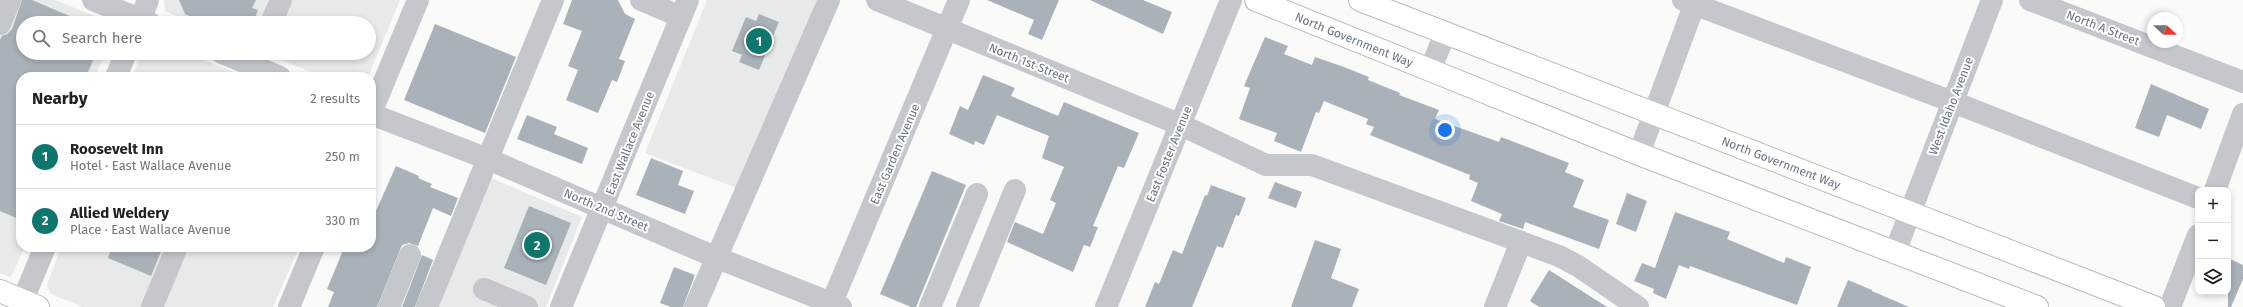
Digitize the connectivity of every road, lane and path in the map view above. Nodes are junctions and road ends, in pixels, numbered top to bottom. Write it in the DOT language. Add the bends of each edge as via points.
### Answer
graph roads {
  1 [pos="10,0"];
  2 [pos="93,0"];
  3 [pos="281,0"];
  4 [pos="418,0"];
  5 [pos="553,0"];
  6 [pos="641,0"];
  7 [pos="829,0"];
  8 [pos="877,0"];
  9 [pos="958,0"];
  10 [pos="1231,0"];
  11 [pos="1256,0"];
  12 [pos="1360,0"];
  13 [pos="1992,0"];
  14 [pos="2030,0"];
  15 [pos="1691,1"];
  16 [pos="685,8"];
  17 [pos="144,16"];
  18 [pos="274,16"];
  19 [pos="0,24"];
  20 [pos="947,29"];
  21 [pos="1445,34"];
  22 [pos="123,60"];
  23 [pos="240,60"];
  24 [pos="253,65"];
  25 [pos="1430,70"];
  26 [pos="118,72"];
  27 [pos="269,72"];
  28 [pos="2243,82"];
  29 [pos="376,102"];
  30 [pos="1953,102"];
  31 [pos="1653,114"];
  32 [pos="2243,114"];
  33 [pos="376,116"];
  34 [pos="1180,125"];
  35 [pos="1638,154"];
  36 [pos="488,159"];
  37 [pos="2216,187"];
  38 [pos="1015,190"];
  39 [pos="977,194"];
  40 [pos="2195,197"];
  41 [pos="603,208"];
  42 [pos="1910,212"];
  43 [pos="1521,242"];
  44 [pos="2195,243"];
  45 [pos="43,252"];
  46 [pos="175,252"];
  47 [pos="312,252"];
  48 [pos="1895,252"];
  49 [pos="410,255"];
  50 [pos="715,257"];
  51 [pos="484,289"];
  52 [pos="0,290"];
  53 [pos="27,305"];
  54 [pos="834,306"];
  55 [pos="152,307"];
  56 [pos="289,307"];
  57 [pos="389,307"];
  58 [pos="427,307"];
  59 [pos="527,307"];
  60 [pos="561,307"];
  61 [pos="695,307"];
  62 [pos="930,307"];
  63 [pos="967,307"];
  64 [pos="1106,307"];
  65 [pos="1495,307"];
  66 [pos="1638,307"];
  67 [pos="2037,307"];
  68 [pos="2154,307"];
  69 [pos="2170,307"];
  1 -- 19 [label="street"];
  2 -- 17 [label="street"];
  3 -- 18 [label="street"];
  4 -- 29 [label="street"];
  5 -- 36 [label="street"];
  6 -- 16 [label="street"];
  7 -- 50 [label="street"];
  8 -- 20 [label="street, North 1st Street"];
  9 -- 20 [label="street, East Garden Avenue"];
  10 -- 34 [label="street, East Foster Avenue"];
  11 -- 25 [label="main road, North Government Way"];
  12 -- 21 [label="main road, North Government Way"];
  13 -- 30 [label="street, West Idaho Avenue"];
  14 -- 28 [label="street, North A Street"];
  15 -- 30 [label="street"];
  15 -- 31 [label="street"];
  16 -- 41 [label="street, East Wallace Avenue"];
  20 -- 34 [label="street, North 1st Street"];
  20 -- 54 [label="street, East Garden Avenue"];
  21 -- 25 [label="street"];
  21 -- 31 [label="main road, North Government Way"];
  22 -- 26 [label="street"];
  23 -- 24 [label="street"];
  24 -- 27 [label="street"];
  25 -- 35 [label="main road, North Government Way"];
  30 -- 40 [label="street"];
  30 -- 42 [label="street, West Idaho Avenue"];
  31 -- 35 [label="street"];
  31 -- 42 [label="main road, North Government Way"];
  32 -- 37 [label="street"];
  33 -- 36 [label="street, North 2nd Street"];
  34 -- 43 [label="street, North 1st Street" via="1266,165 1312,165"];
  34 -- 64 [label="street, East Foster Avenue"];
  35 -- 48 [label="main road, North Government Way"];
  36 -- 41 [label="street, North 2nd Street"];
  36 -- 58 [label="street"];
  38 -- 63 [label="street"];
  39 -- 62 [label="street"];
  41 -- 50 [label="street, North 2nd Street"];
  41 -- 60 [label="street, East Wallace Avenue"];
  42 -- 48 [label="street"];
  42 -- 68 [label="main road, North Government Way"];
  43 -- 65 [label="street"];
  43 -- 66 [label="street, North 1st Street" via="1578,266"];
  44 -- 69 [label="street"];
  45 -- 53 [label="street"];
  46 -- 55 [label="street"];
  47 -- 56 [label="street"];
  48 -- 67 [label="main road, North Government Way"];
  49 -- 57 [label="street"];
  50 -- 54 [label="street, North 2nd Street"];
  50 -- 61 [label="street"];
  51 -- 59 [label="street"];
  52 -- 53 [label="main road"];
}
